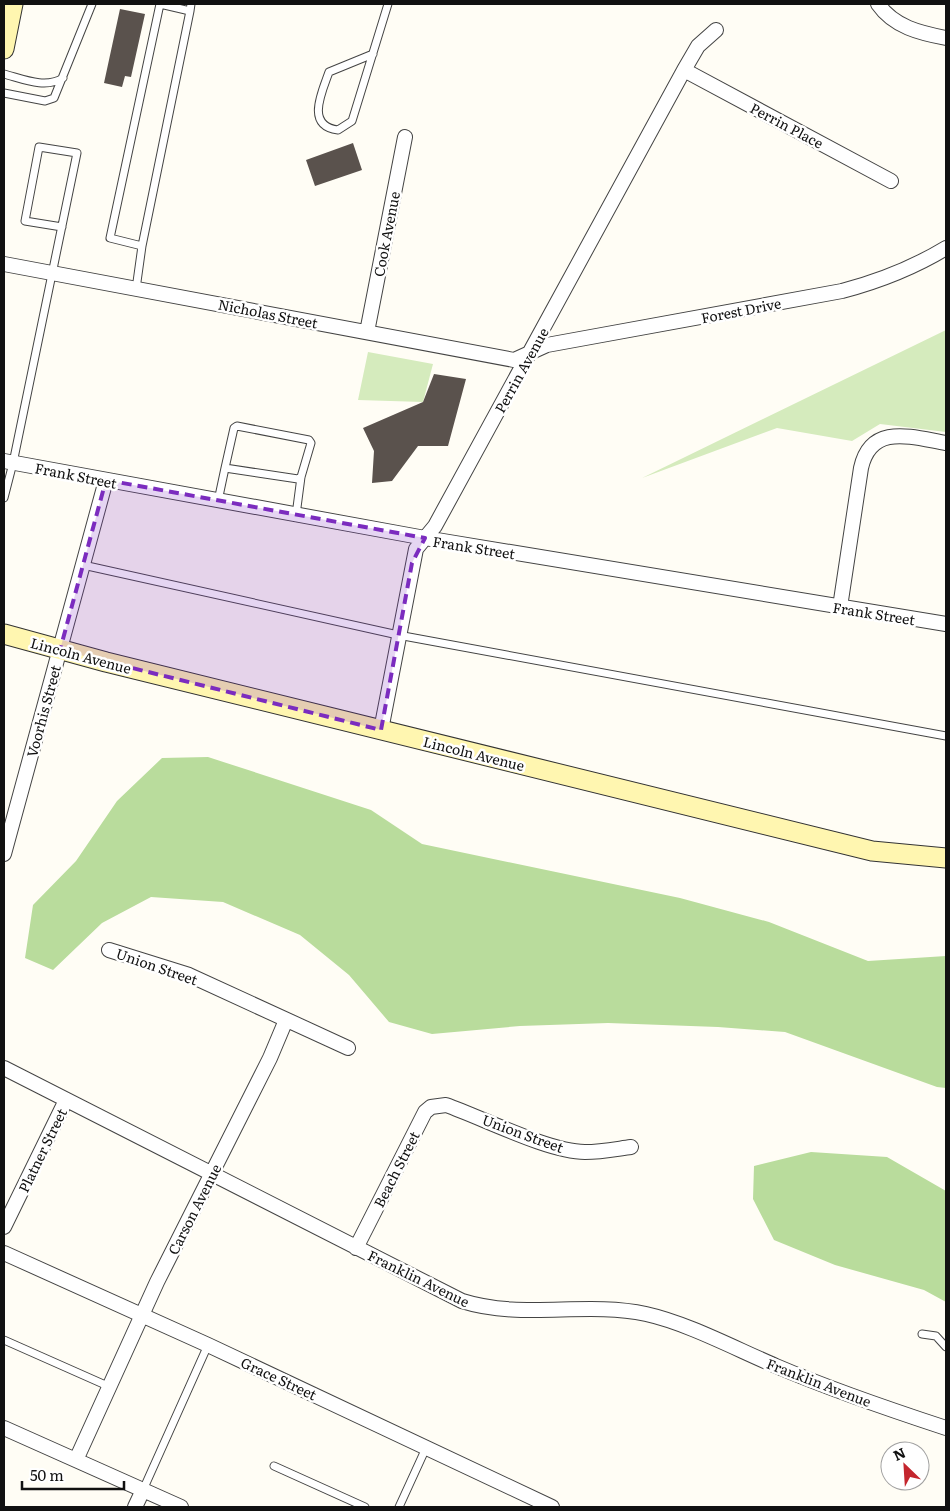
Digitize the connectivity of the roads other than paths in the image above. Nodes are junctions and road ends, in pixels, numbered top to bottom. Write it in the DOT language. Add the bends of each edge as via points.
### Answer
graph roads {
  1 [pos="13,4"];
  2 [pos="92,4"];
  3 [pos="388,4"];
  4 [pos="878,4"];
  5 [pos="191,7"];
  6 [pos="716,30"];
  7 [pos="946,38"];
  8 [pos="4,49"];
  9 [pos="373,54"];
  10 [pos="684,70"];
  11 [pos="4,74"];
  12 [pos="63,77"];
  13 [pos="4,93"];
  14 [pos="405,138"];
  15 [pos="891,180"];
  16 [pos="62,228"];
  17 [pos="142,246"];
  18 [pos="946,248"];
  19 [pos="4,264"];
  20 [pos="52,273"];
  21 [pos="136,289"];
  22 [pos="367,332"];
  23 [pos="530,352"];
  24 [pos="946,443"];
  25 [pos="8,462"];
  26 [pos="225,468"];
  27 [pos="301,477"];
  28 [pos="106,480"];
  29 [pos="4,498"];
  30 [pos="218,501"];
  31 [pos="296,515"];
  32 [pos="424,538"];
  33 [pos="83,565"];
  34 [pos="840,607"];
  35 [pos="946,624"];
  36 [pos="4,634"];
  37 [pos="398,635"];
  38 [pos="60,650"];
  39 [pos="381,730"];
  40 [pos="946,736"];
  41 [pos="4,854"];
  42 [pos="946,858"];
  43 [pos="108,950"];
  44 [pos="286,1020"];
  45 [pos="348,1048"];
  46 [pos="4,1068"];
  47 [pos="66,1100"];
  48 [pos="446,1104"];
  49 [pos="632,1148"];
  50 [pos="212,1174"];
  51 [pos="4,1226"];
  52 [pos="356,1248"];
  53 [pos="4,1253"];
  54 [pos="142,1315"];
  55 [pos="922,1334"];
  56 [pos="4,1340"];
  57 [pos="208,1345"];
  58 [pos="946,1347"];
  59 [pos="110,1387"];
  60 [pos="946,1426"];
  61 [pos="4,1428"];
  62 [pos="426,1448"];
  63 [pos="76,1460"];
  64 [pos="274,1466"];
  65 [pos="143,1490"];
  66 [pos="135,1507"];
  67 [pos="181,1507"];
  68 [pos="365,1507"];
  69 [pos="399,1507"];
  70 [pos="552,1507"];
  1 -- 8 [label="street"];
  2 -- 12 [label="lane"];
  3 -- 9 [label="lane"];
  4 -- 7 [label="street" via="905,27"];
  5 -- 17 [label="lane"];
  5 -- 17 [label="lane" via="160,4 110,238"];
  6 -- 10 [label="street, Perrin Avenue" via="698,46"];
  9 -- 9 [label="lane" via="328,72 318,107 323,125 338,130 352,121"];
  10 -- 15 [label="street, Perrin Place"];
  10 -- 23 [label="street, Perrin Avenue"];
  11 -- 12 [label="lane" via="43,84 55,83"];
  12 -- 13 [label="lane" via="54,98 45,101"];
  14 -- 22 [label="street, Cook Avenue"];
  16 -- 16 [label="lane" via="77,153 39,146 25,221"];
  16 -- 20 [label="lane"];
  17 -- 21 [label="lane"];
  18 -- 23 [label="street, Forest Drive" via="885,279 842,291 546,345"];
  19 -- 20 [label="street, Nicholas Street"];
  20 -- 21 [label="street, Nicholas Street"];
  20 -- 25 [label="lane"];
  21 -- 22 [label="street, Nicholas Street"];
  22 -- 23 [label="street, Nicholas Street" via="514,360"];
  23 -- 32 [label="street, Perrin Avenue" via="435,526"];
  24 -- 34 [label="street" via="891,436 881,438 867,449 860,468"];
  25 -- 28 [label="street, Frank Street"];
  25 -- 29 [label="lane"];
  26 -- 27 [label="lane"];
  26 -- 27 [label="lane" via="236,426 309,440 311,443"];
  26 -- 30 [label="lane"];
  27 -- 31 [label="lane"];
  28 -- 30 [label="street, Frank Street"];
  28 -- 33 [label="street, Voorhis Street"];
  30 -- 31 [label="street, Frank Street"];
  31 -- 32 [label="street, Frank Street"];
  32 -- 34 [label="street, Frank Street"];
  32 -- 37 [label="street, Perrin Avenue" via="414,556"];
  33 -- 37 [label="lane"];
  33 -- 38 [label="street, Voorhis Street"];
  34 -- 35 [label="street, Frank Street"];
  36 -- 38 [label="street, Lincoln Avenue"];
  37 -- 39 [label="street, Perrin Avenue"];
  37 -- 40 [label="lane"];
  38 -- 39 [label="street, Lincoln Avenue"];
  38 -- 41 [label="street, Voorhis Street"];
  39 -- 42 [label="street, Lincoln Avenue" via="872,851"];
  43 -- 44 [label="street, Union Street" via="189,975"];
  44 -- 45 [label="street"];
  44 -- 50 [label="street, Carson Avenue"];
  46 -- 47 [label="street, Franklin Avenue"];
  47 -- 50 [label="street, Franklin Avenue"];
  47 -- 51 [label="street, Platner Street"];
  48 -- 49 [label="street, Union Street" via="542,1142 570,1149 584,1152"];
  48 -- 52 [label="street, Beach Street" via="424,1112"];
  50 -- 52 [label="street, Franklin Avenue"];
  50 -- 54 [label="street, Carson Avenue"];
  52 -- 60 [label="street, Franklin Avenue" via="462,1301 483,1308 619,1310 664,1320 835,1391"];
  53 -- 54 [label="street, Grace Street"];
  54 -- 57 [label="street, Grace Street"];
  54 -- 59 [label="street, Carson Avenue"];
  55 -- 58 [label="lane" via="936,1336"];
  56 -- 59 [label="lane"];
  57 -- 62 [label="street, Grace Street"];
  57 -- 65 [label="lane"];
  59 -- 63 [label="street, Carson Avenue"];
  61 -- 63 [label="street"];
  62 -- 69 [label="lane"];
  62 -- 70 [label="street, Grace Street"];
  63 -- 65 [label="street"];
  64 -- 68 [label="lane"];
  65 -- 66 [label="street"];
  65 -- 67 [label="street"];
}
